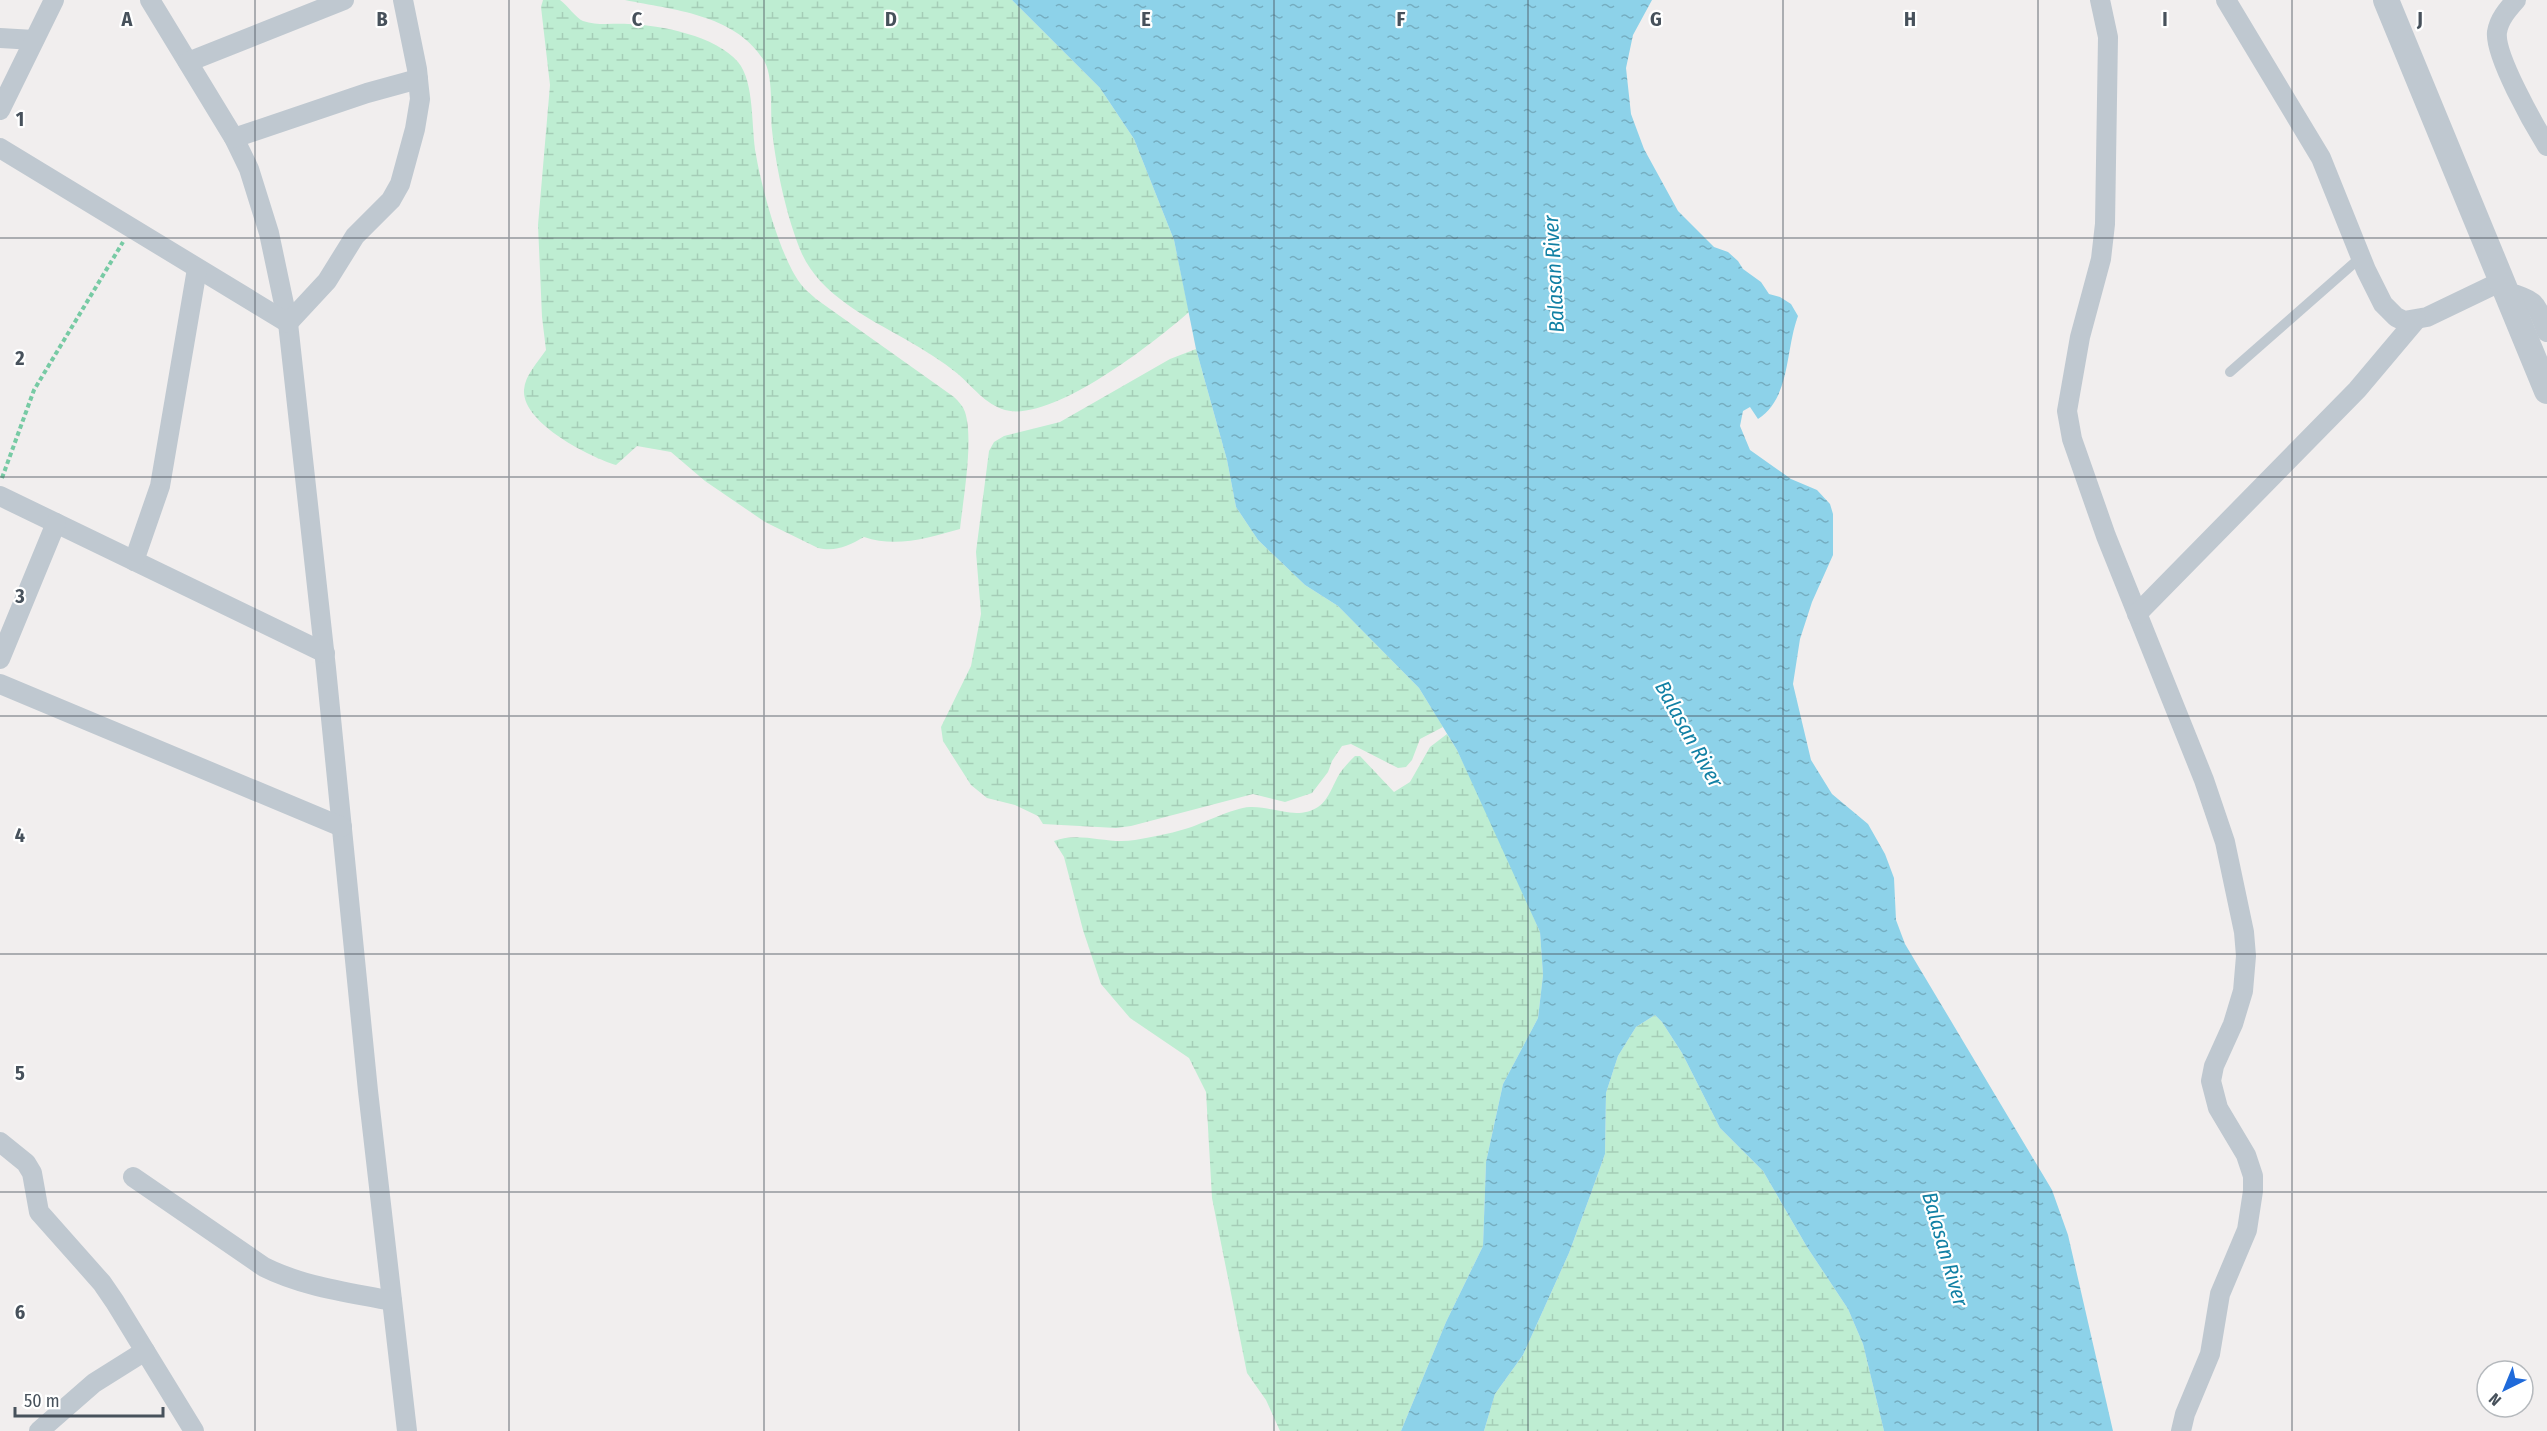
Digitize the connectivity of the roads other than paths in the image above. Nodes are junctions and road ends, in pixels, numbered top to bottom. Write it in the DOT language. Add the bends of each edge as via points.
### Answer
graph roads {
  1 [pos="54,0"];
  2 [pos="150,0"];
  3 [pos="344,0"];
  4 [pos="403,0"];
  5 [pos="2100,0"];
  6 [pos="2226,0"];
  7 [pos="2386,0"];
  8 [pos="2516,0"];
  9 [pos="0,39"];
  10 [pos="34,40"];
  11 [pos="188,62"];
  12 [pos="418,79"];
  13 [pos="0,110"];
  14 [pos="2542,125"];
  15 [pos="234,138"];
  16 [pos="2547,146"];
  17 [pos="0,148"];
  18 [pos="2361,257"];
  19 [pos="197,269"];
  20 [pos="2504,286"];
  21 [pos="2416,320"];
  22 [pos="288,323"];
  23 [pos="2547,332"];
  24 [pos="2230,372"];
  25 [pos="2547,391"];
  26 [pos="0,496"];
  27 [pos="56,523"];
  28 [pos="134,561"];
  29 [pos="2138,614"];
  30 [pos="324,653"];
  31 [pos="0,659"];
  32 [pos="0,684"];
  33 [pos="342,827"];
  34 [pos="0,1142"];
  35 [pos="133,1177"];
  36 [pos="392,1301"];
  37 [pos="146,1351"];
  38 [pos="39,1431"];
  39 [pos="194,1431"];
  40 [pos="407,1431"];
  41 [pos="2181,1431"];
  1 -- 10 [label="street"];
  2 -- 11 [label="street"];
  3 -- 11 [label="street"];
  4 -- 12 [label="street"];
  5 -- 29 [label="street" via="2108,38 2102,259 2077,348 2067,411 2106,536"];
  6 -- 18 [label="street" via="2321,158"];
  7 -- 20 [label="street"];
  8 -- 14 [label="street" via="2500,22 2498,45 2522,104"];
  9 -- 10 [label="street"];
  10 -- 13 [label="street"];
  11 -- 15 [label="street"];
  12 -- 15 [label="street"];
  12 -- 22 [label="street" via="420,99 415,129 400,184 391,200 355,236 327,281"];
  14 -- 16 [label="street"];
  15 -- 22 [label="street" via="249,170 268,233"];
  17 -- 19 [label="street"];
  18 -- 21 [label="street" via="2383,304 2404,321"];
  18 -- 24 [label="lane"];
  19 -- 22 [label="street"];
  19 -- 28 [label="street" via="160,486"];
  20 -- 21 [label="street"];
  20 -- 23 [label="street" via="2535,303"];
  20 -- 25 [label="street"];
  21 -- 29 [label="street" via="2357,390"];
  22 -- 30 [label="street"];
  26 -- 27 [label="street"];
  27 -- 28 [label="street"];
  27 -- 31 [label="street"];
  28 -- 30 [label="street"];
  29 -- 41 [label="street" via="2225,842 2246,956 2243,991 2211,1081 2218,1108 2246,1155 2253,1191 2247,1230 2220,1294 2210,1354"];
  30 -- 33 [label="street"];
  32 -- 33 [label="street"];
  33 -- 36 [label="street"];
  34 -- 37 [label="street" via="26,1162 32,1173 39,1212 102,1283"];
  35 -- 36 [label="street" via="282,1276"];
  36 -- 40 [label="street"];
  37 -- 38 [label="street" via="94,1383"];
  37 -- 39 [label="street"];
}
